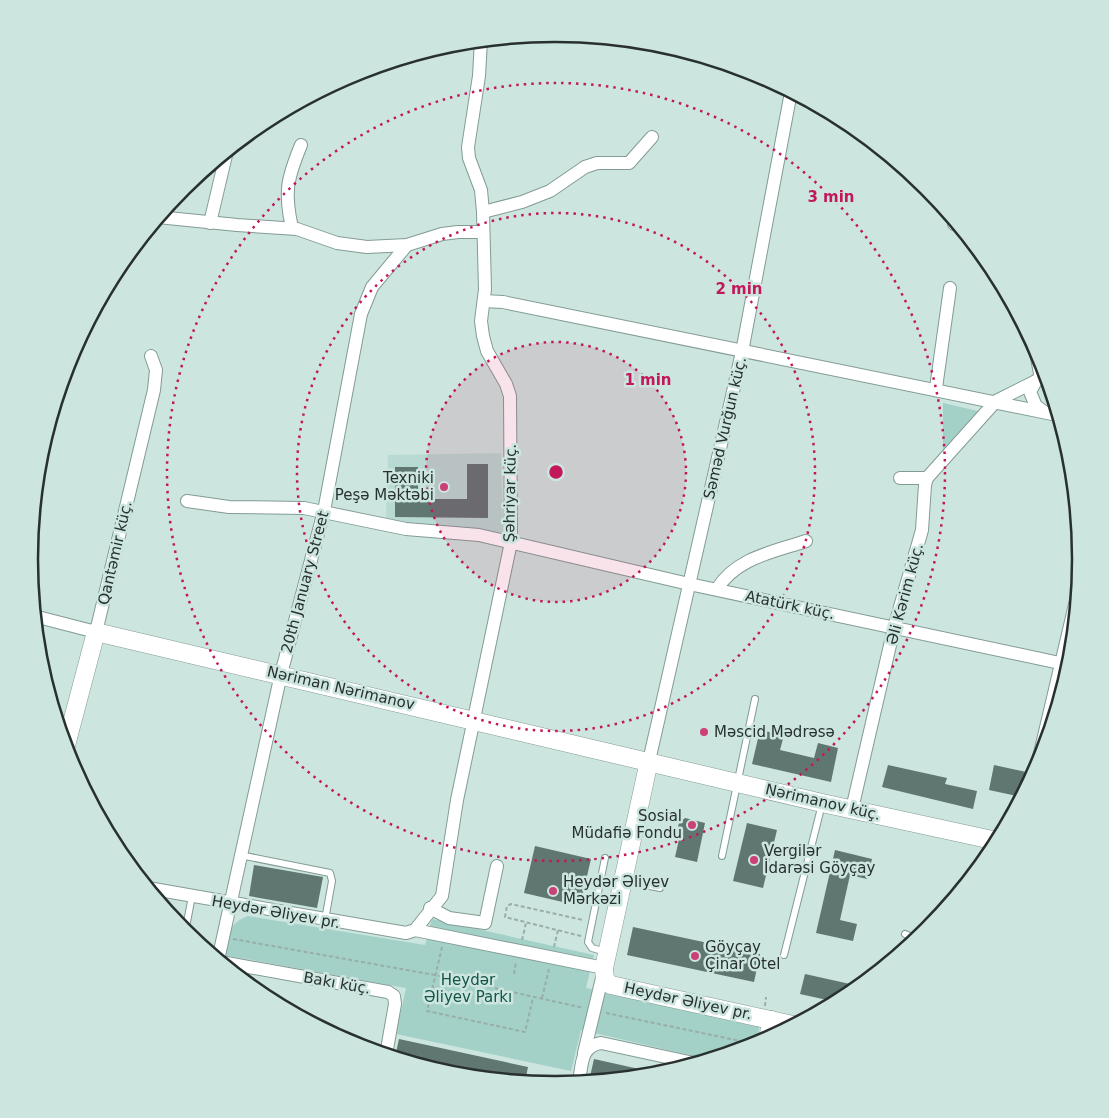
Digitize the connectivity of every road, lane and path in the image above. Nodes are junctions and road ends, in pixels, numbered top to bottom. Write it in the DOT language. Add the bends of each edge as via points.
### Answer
graph roads {
  1 [pos="481,47"];
  2 [pos="790,99"];
  3 [pos="652,137"];
  4 [pos="301,145"];
  5 [pos="225,162"];
  6 [pos="483,212"];
  7 [pos="166,218"];
  8 [pos="210,223"];
  9 [pos="292,228"];
  10 [pos="483,232"];
  11 [pos="407,245"];
  12 [pos="950,288"];
  13 [pos="484,301"];
  14 [pos="742,352"];
  15 [pos="150,356"];
  16 [pos="1039,379"];
  17 [pos="1039,380"];
  18 [pos="936,388"];
  19 [pos="996,401"];
  20 [pos="1044,411"];
  21 [pos="1050,413"];
  22 [pos="900,478"];
  23 [pos="927,478"];
  24 [pos="187,501"];
  25 [pos="324,511"];
  26 [pos="806,541"];
  27 [pos="511,542"];
  28 [pos="689,584"];
  29 [pos="717,589"];
  30 [pos="41,618"];
  31 [pos="894,628"];
  32 [pos="96,632"];
  33 [pos="1061,663"];
  34 [pos="281,674"];
  35 [pos="755,700"];
  36 [pos="473,720"];
  37 [pos="69,735"];
  38 [pos="649,761"];
  39 [pos="738,783"];
  40 [pos="822,803"];
  41 [pos="852,809"];
  42 [pos="988,839"];
  43 [pos="240,855"];
  44 [pos="722,856"];
  45 [pos="606,858"];
  46 [pos="497,866"];
  47 [pos="623,880"];
  48 [pos="660,888"];
  49 [pos="157,890"];
  50 [pos="192,896"];
  51 [pos="229,903"];
  52 [pos="430,908"];
  53 [pos="325,920"];
  54 [pos="188,922"];
  55 [pos="592,922"];
  56 [pos="410,932"];
  57 [pos="905,934"];
  58 [pos="908,936"];
  59 [pos="588,937"];
  60 [pos="228,938"];
  61 [pos="443,941"];
  62 [pos="221,954"];
  63 [pos="784,956"];
  64 [pos="233,963"];
  65 [pos="606,970"];
  66 [pos="436,975"];
  67 [pos="533,998"];
  68 [pos="590,1010"];
  69 [pos="600,1012"];
  70 [pos="772,1020"];
  71 [pos="783,1023"];
  72 [pos="770,1029"];
  73 [pos="741,1041"];
  74 [pos="387,1049"];
  75 [pos="584,1053"];
  76 [pos="680,1060"];
  77 [pos="580,1075"];
  1 -- 6 [label="street, Şəhriyar küç." via="468,147 481,190"];
  2 -- 14 [label="street, Səməd Vurğun küç."];
  3 -- 6 [label="street" via="629,162 597,162 550,191"];
  4 -- 9 [label="street" via="287,181 286,204"];
  5 -- 8 [label="street"];
  6 -- 10 [label="street, Şəhriyar küç."];
  7 -- 8 [label="street"];
  8 -- 9 [label="street"];
  9 -- 11 [label="street" via="337,243 367,247"];
  10 -- 11 [label="street" via="442,234"];
  10 -- 13 [label="street, Şəhriyar küç."];
  11 -- 25 [label="street, 20th January Street" via="372,287 362,314"];
  12 -- 18 [label="street"];
  13 -- 14 [label="street" via="503,302"];
  13 -- 27 [label="street, Şəhriyar küç." via="481,321 485,344 510,396"];
  14 -- 18 [label="street"];
  14 -- 28 [label="street, Səməd Vurğun küç."];
  15 -- 32 [label="street, Qantəmir küç." via="156,370 154,390"];
  16 -- 19 [label="street"];
  17 -- 20 [label="street" via="1030,392 1036,406"];
  18 -- 19 [label="street"];
  19 -- 20 [label="street"];
  19 -- 23 [label="street"];
  20 -- 21 [label="street"];
  22 -- 23 [label="street"];
  23 -- 31 [label="street, Əli Kərim küç." via="922,530"];
  24 -- 25 [label="street, Atatürk küç." via="213,506"];
  25 -- 27 [label="street, Atatürk küç." via="406,529 479,535"];
  25 -- 34 [label="street, 20th January Street"];
  26 -- 29 [label="street" via="751,559 731,571"];
  27 -- 28 [label="street, Atatürk küç."];
  27 -- 36 [label="street, Şəhriyar küç."];
  28 -- 29 [label="street, Atatürk küç."];
  28 -- 38 [label="street, Səməd Vurğun küç."];
  29 -- 31 [label="street, Atatürk küç."];
  30 -- 32 [label="street, Nəriman Nərimanov"];
  31 -- 33 [label="street, Atatürk küç."];
  31 -- 41 [label="street, Əli Kərim küç."];
  32 -- 34 [label="main road, Nəriman Nərimanov"];
  32 -- 37 [label="main road, Qantəmir küç."];
  34 -- 36 [label="main road, Nəriman Nərimanov"];
  34 -- 43 [label="street, 20th January Street"];
  35 -- 39 [label="lane"];
  36 -- 38 [label="main road, Nəriman Nərimanov"];
  36 -- 52 [label="street, Şəhriyar küç." via="442,896"];
  38 -- 39 [label="main road, Nərimanov küç."];
  38 -- 47 [label="main road"];
  39 -- 40 [label="main road, Nərimanov küç."];
  39 -- 44 [label="lane"];
  40 -- 41 [label="main road, Nərimanov küç."];
  40 -- 63 [label="lane"];
  41 -- 42 [label="main road, Nərimanov küç."];
  43 -- 51 [label="street, 20th January Street"];
  43 -- 53 [label="lane" via="330,873 332,881"];
  45 -- 55 [label="lane"];
  46 -- 52 [label="street" via="485,923 449,918"];
  47 -- 48 [label="lane"];
  47 -- 65 [label="main road"];
  49 -- 50 [label="street, Heydər Əliyev pr."];
  50 -- 51 [label="street, Heydər Əliyev pr."];
  50 -- 54 [label="lane"];
  51 -- 53 [label="street, Heydər Əliyev pr."];
  51 -- 62 [label="street, 20th January Street"];
  52 -- 56 [label="street, Şəhriyar küç."];
  53 -- 56 [label="street, Heydər Əliyev pr."];
  55 -- 59 [label="lane"];
  55 -- 59 [label="path" via="510,904 507,906 505,917"];
  56 -- 65 [label="street, Heydər Əliyev pr."];
  57 -- 58 [label="lane"];
  59 -- 65 [label="lane"];
  60 -- 66 [label="path"];
  61 -- 66 [label="path"];
  64 -- 74 [label="street, Bakı küç." via="388,992 394,996 395,1004"];
  65 -- 70 [label="main road, Heydər Əliyev pr."];
  65 -- 75 [label="street"];
  66 -- 67 [label="path"];
  66 -- 67 [label="path" via="427,1011 524,1032"];
  67 -- 68 [label="path"];
  69 -- 73 [label="path"];
  70 -- 71 [label="main road, Heydər Əliyev pr."];
  70 -- 72 [label="main road"];
  75 -- 76 [label="street" via="588,1047 600,1043"];
  75 -- 77 [label="street"];
}
